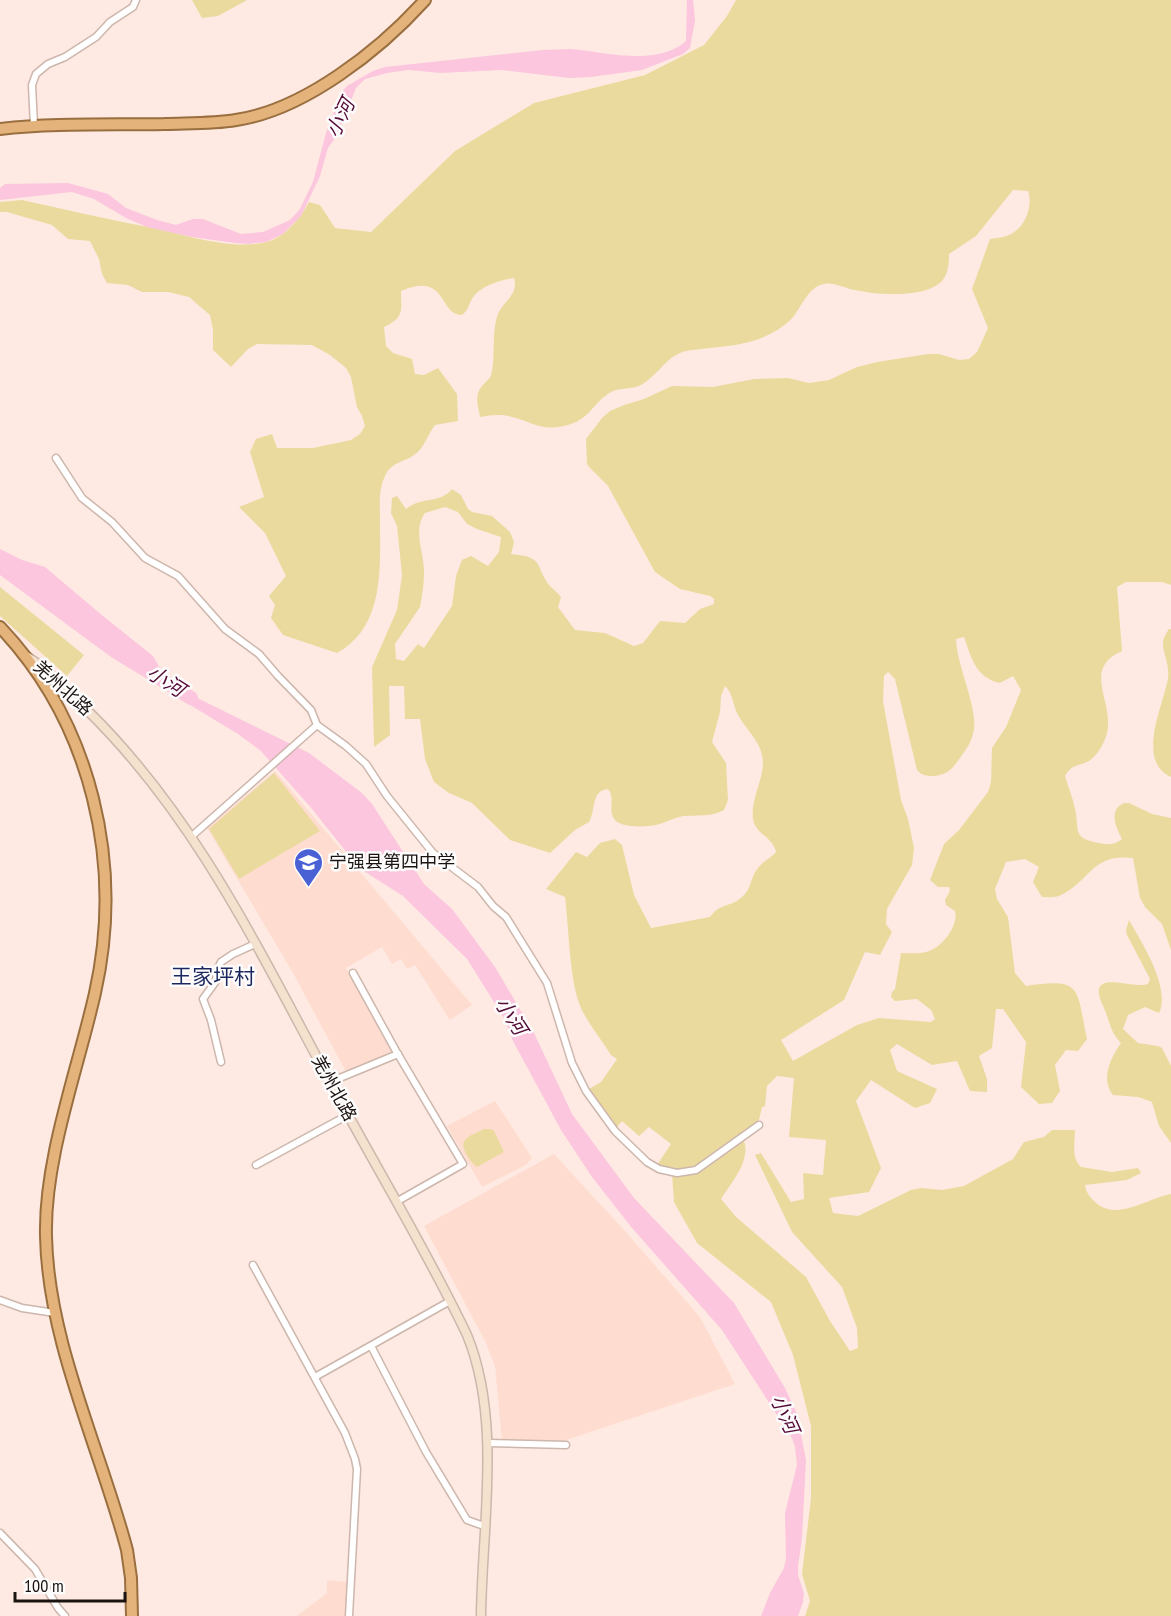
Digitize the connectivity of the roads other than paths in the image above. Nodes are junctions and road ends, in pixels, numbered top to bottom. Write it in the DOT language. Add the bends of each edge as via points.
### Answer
graph roads {
  1 [pos="136,0"];
  2 [pos="425,0"];
  3 [pos="34,127"];
  4 [pos="0,129"];
  5 [pos="56,458"];
  6 [pos="0,627"];
  7 [pos="22,653"];
  8 [pos="314,727"];
  9 [pos="192,836"];
  10 [pos="255,944"];
  11 [pos="353,974"];
  12 [pos="398,1054"];
  13 [pos="220,1062"];
  14 [pos="330,1082"];
  15 [pos="348,1115"];
  16 [pos="759,1125"];
  17 [pos="256,1165"];
  18 [pos="396,1202"];
  19 [pos="253,1265"];
  20 [pos="0,1300"];
  21 [pos="450,1301"];
  22 [pos="55,1313"];
  23 [pos="371,1346"];
  24 [pos="315,1377"];
  25 [pos="487,1443"];
  26 [pos="566,1445"];
  27 [pos="484,1526"];
  28 [pos="0,1533"];
  29 [pos="65,1616"];
  30 [pos="132,1616"];
  31 [pos="349,1616"];
  32 [pos="479,1616"];
  1 -- 3 [label="street" via="133,7 96,37 41,69 32,85"];
  2 -- 3 [label="highway" via="392,33 336,76 265,114 207,123"];
  3 -- 4 [label="highway"];
  5 -- 8 [label="street" via="82,498 112,522 145,558 178,576 225,629 259,654 311,710"];
  6 -- 7 [label="highway"];
  7 -- 9 [label="main road, 羌州北路" via="44,667 117,738"];
  7 -- 22 [label="highway" via="51,692 81,760 97,816 106,888 102,956 47,1204 47,1266"];
  8 -- 9 [label="street"];
  8 -- 16 [label="street" via="346,746 366,764 433,853 478,887 506,917 547,983 572,1063 586,1091 615,1131 647,1162 677,1173 696,1170"];
  9 -- 10 [label="main road, 羌州北路"];
  10 -- 13 [label="street" via="221,962 216,981 202,999"];
  10 -- 14 [label="main road, 羌州北路"];
  11 -- 12 [label="street"];
  12 -- 14 [label="street"];
  12 -- 18 [label="street" via="463,1164"];
  14 -- 15 [label="main road, 羌州北路"];
  15 -- 17 [label="street"];
  15 -- 18 [label="main road, 羌州北路"];
  18 -- 21 [label="main road, 羌州北路"];
  19 -- 24 [label="street"];
  20 -- 22 [label="street"];
  21 -- 23 [label="street"];
  21 -- 25 [label="main road, 羌州北路" via="479,1367"];
  22 -- 30 [label="highway" via="123,1536 131,1578"];
  23 -- 24 [label="street"];
  23 -- 27 [label="street" via="426,1452 467,1520"];
  24 -- 31 [label="street" via="351,1447 357,1469"];
  25 -- 26 [label="street"];
  25 -- 27 [label="main road, 羌州北路"];
  27 -- 32 [label="main road, 羌州北路"];
  28 -- 29 [label="street" via="35,1569"];
}
